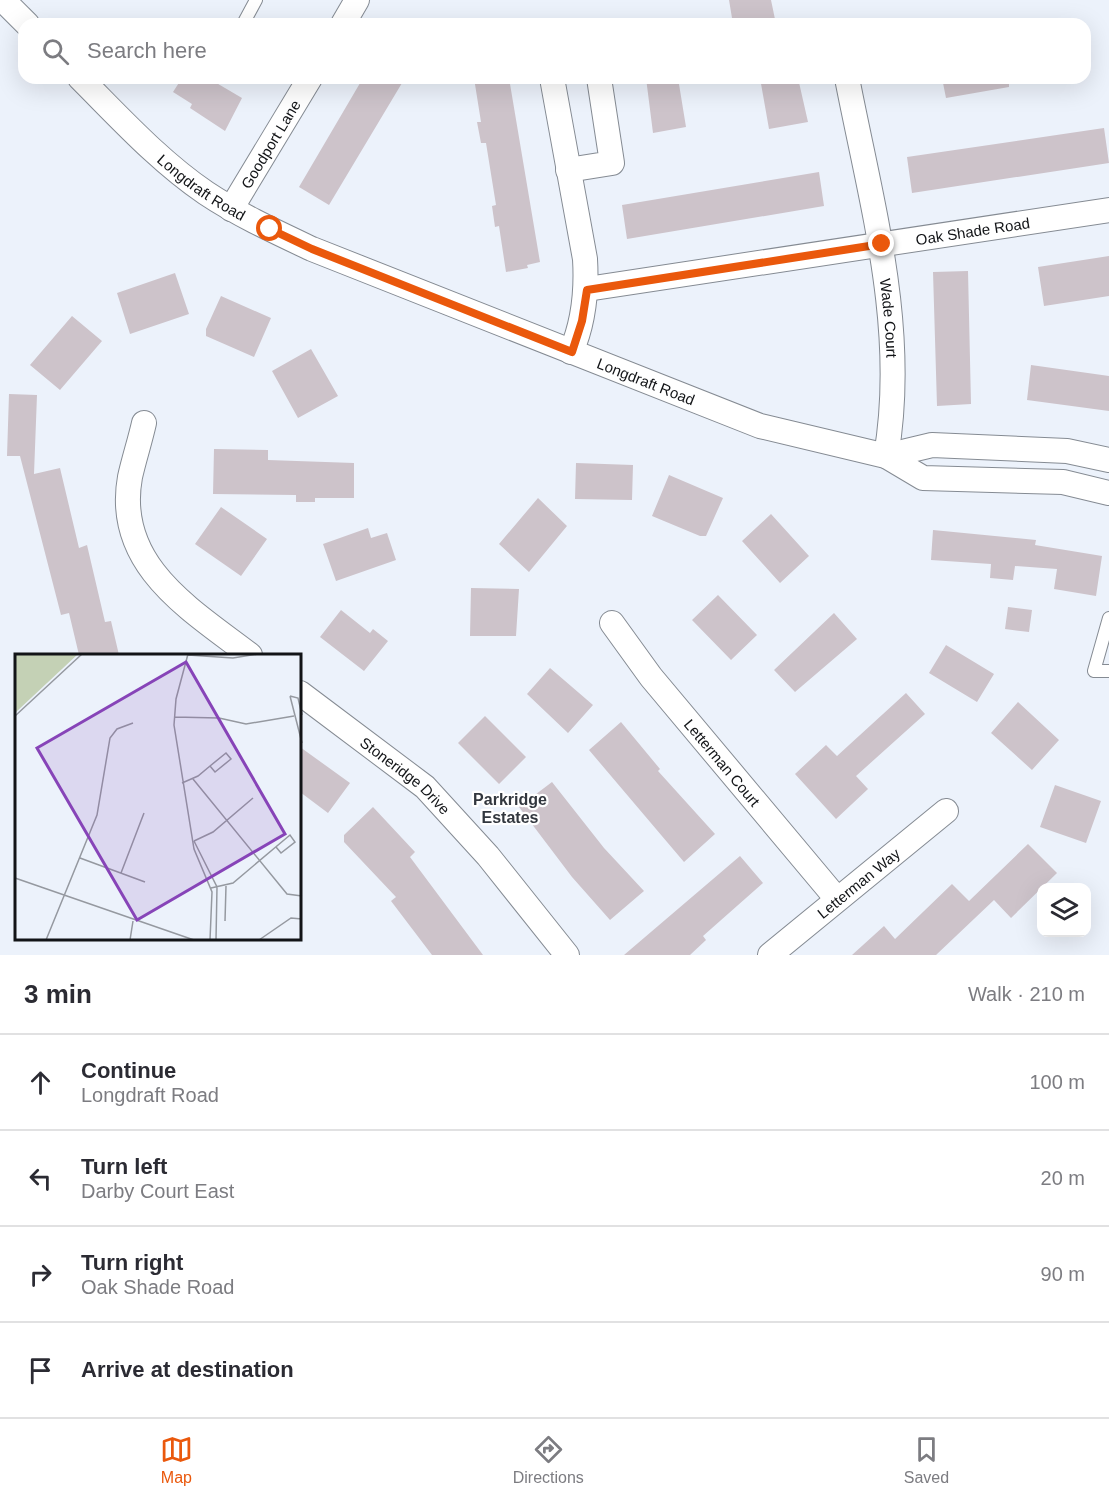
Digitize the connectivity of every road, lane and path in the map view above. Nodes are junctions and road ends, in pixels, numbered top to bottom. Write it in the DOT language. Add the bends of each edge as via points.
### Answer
graph roads {
  1 [pos="3,0"];
  2 [pos="256,0"];
  3 [pos="357,0"];
  4 [pos="21,18"];
  5 [pos="246,18"];
  6 [pos="346,18"];
  7 [pos="86,84"];
  8 [pos="306,84"];
  9 [pos="553,84"];
  10 [pos="599,84"];
  11 [pos="848,84"];
  12 [pos="568,170"];
  13 [pos="231,209"];
  14 [pos="1109,210"];
  15 [pos="882,244"];
  16 [pos="587,290"];
  17 [pos="572,352"];
  18 [pos="144,423"];
  19 [pos="886,456"];
  20 [pos="1109,460"];
  21 [pos="1109,493"];
  22 [pos="1109,618"];
  23 [pos="612,623"];
  24 [pos="249,654"];
  25 [pos="1109,671"];
  26 [pos="302,695"];
  27 [pos="946,811"];
  28 [pos="837,899"];
  29 [pos="567,955"];
  30 [pos="770,955"];
  1 -- 4 [label="street"];
  2 -- 5 [label="lane"];
  3 -- 6 [label="street"];
  7 -- 13 [label="street, Longdraft Road" via="153,151"];
  8 -- 13 [label="street, Goodport Lane"];
  9 -- 12 [label="street"];
  10 -- 12 [label="street" via="612,163"];
  11 -- 15 [label="street, Wade Court"];
  12 -- 16 [label="street"];
  13 -- 17 [label="street, Longdraft Road" via="312,249"];
  14 -- 15 [label="street, Oak Shade Road"];
  15 -- 16 [label="street, Oak Shade Road"];
  15 -- 19 [label="street, Wade Court" via="892,342 891,429"];
  16 -- 17 [label="street"];
  17 -- 19 [label="street, Longdraft Road" via="760,426"];
  18 -- 24 [label="street" via="130,478 130,519 135,542 156,579"];
  19 -- 20 [label="street, Longdraft Road" via="932,445 1067,451"];
  19 -- 21 [label="street, Longdraft Road" via="923,478 1063,482"];
  22 -- 25 [label="lane" via="1094,671"];
  23 -- 28 [label="street, Letterman Court" via="651,677"];
  26 -- 29 [label="street, Stoneridge Drive" via="425,787 488,856"];
  27 -- 28 [label="street, Letterman Way"];
  28 -- 30 [label="street, Letterman Way"];
}
